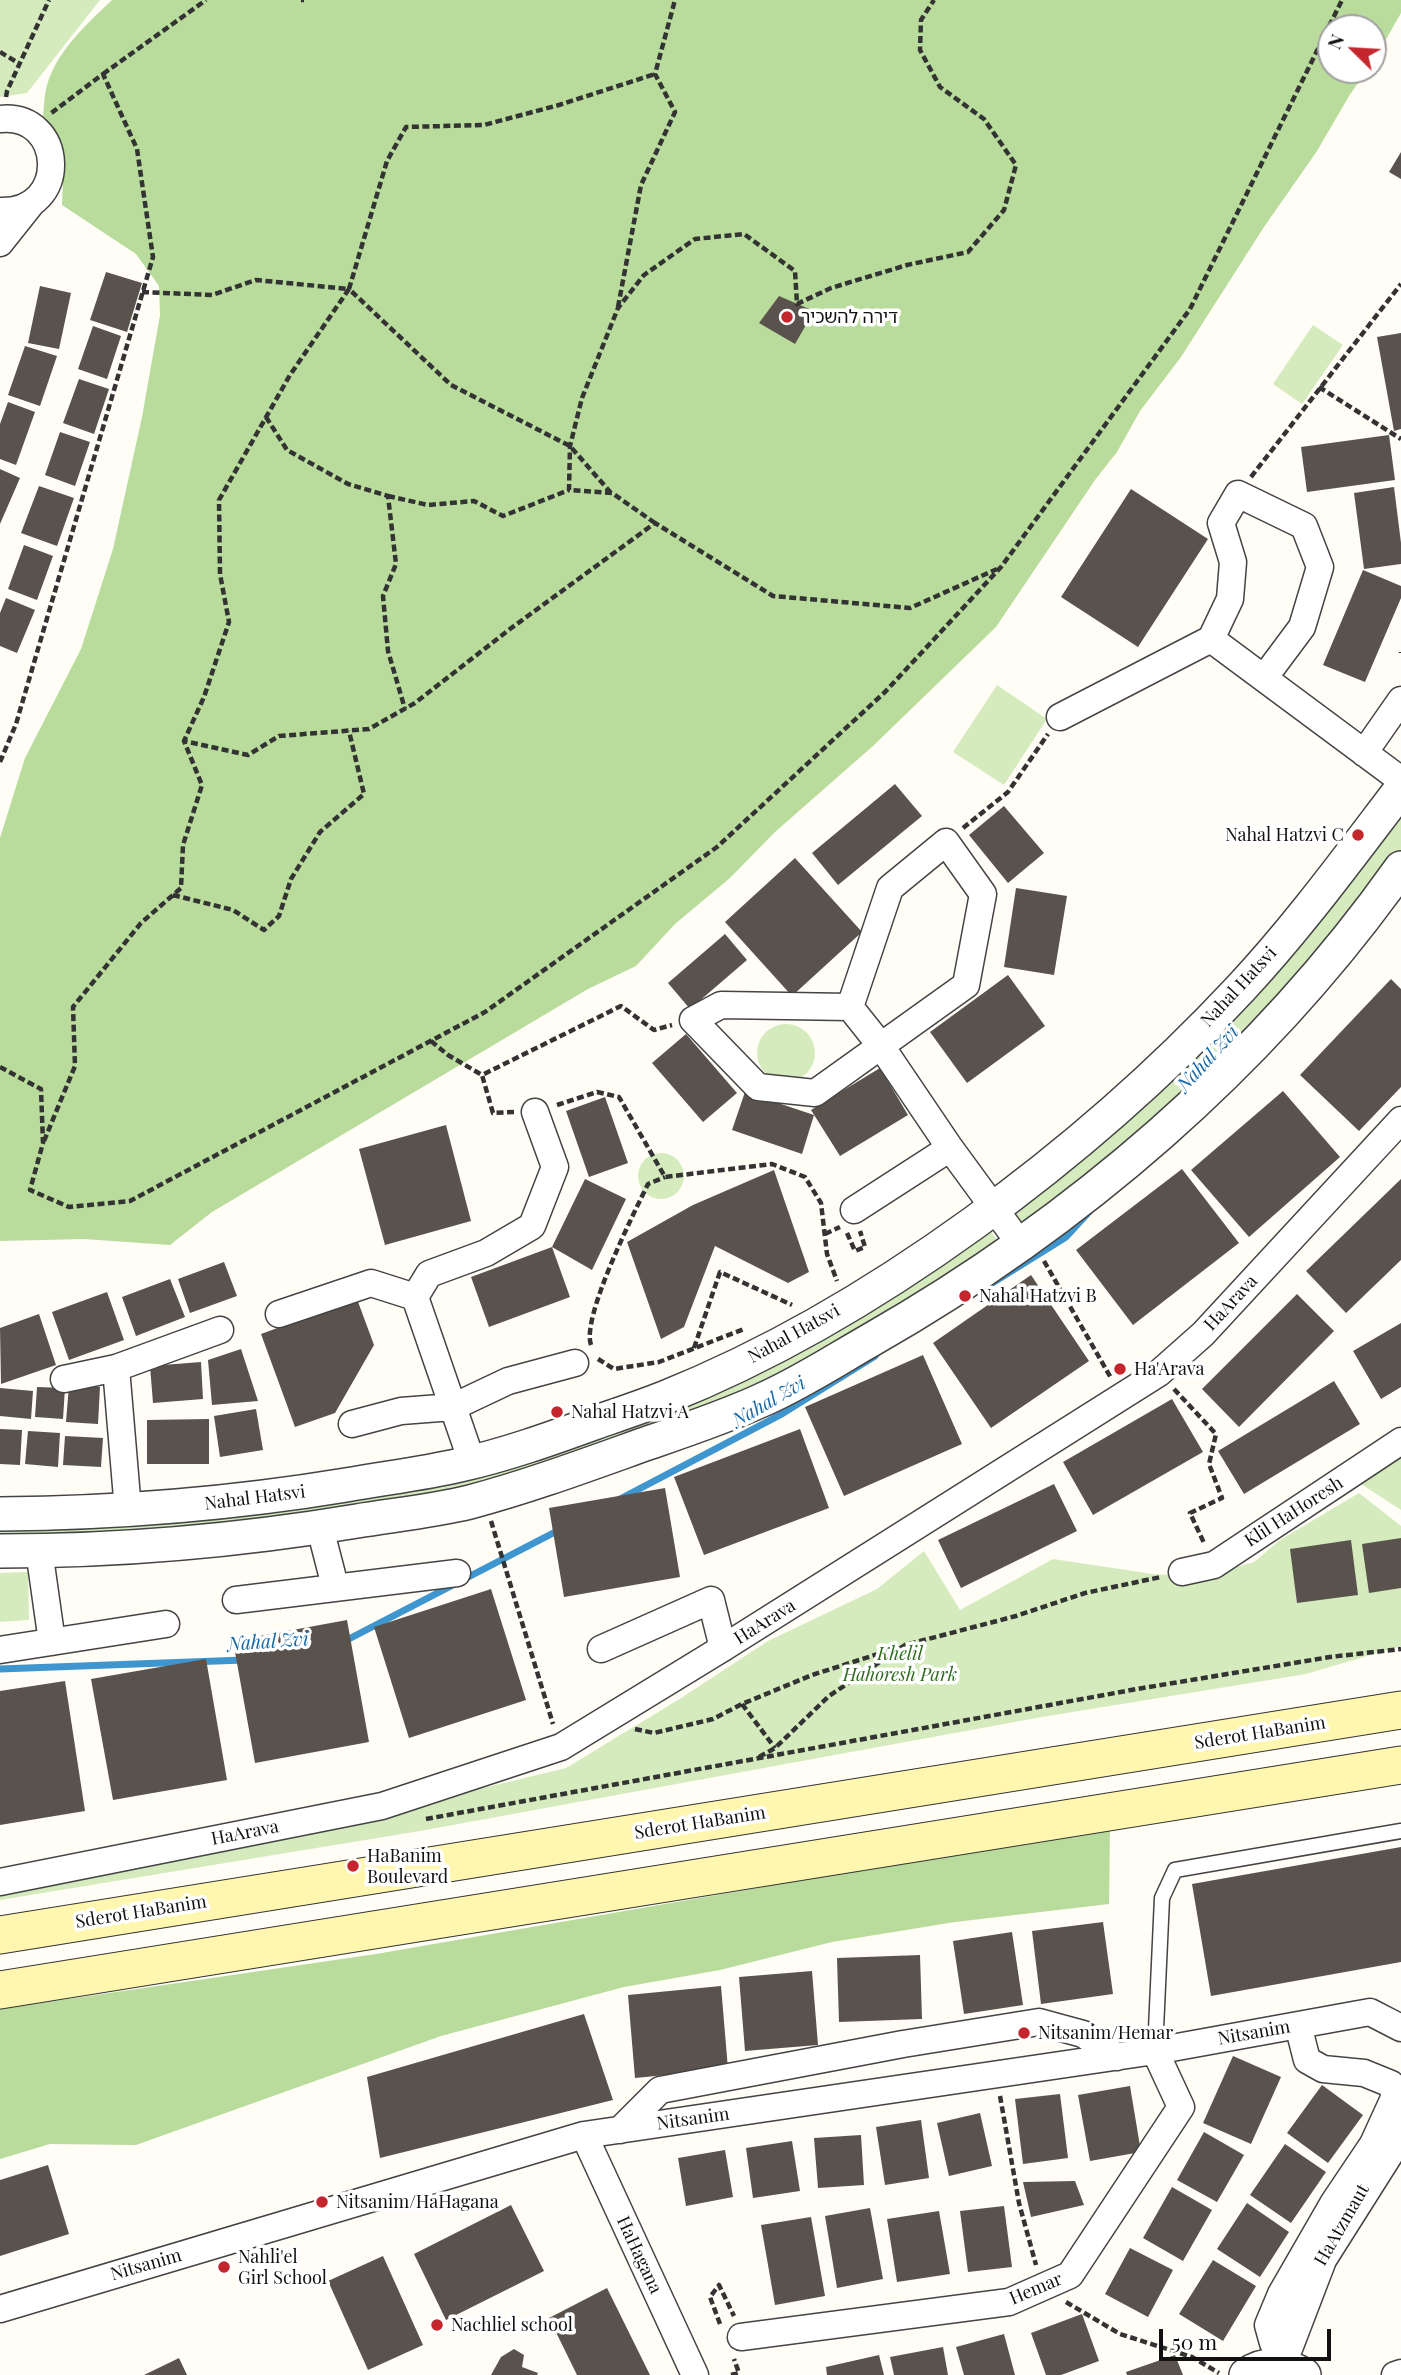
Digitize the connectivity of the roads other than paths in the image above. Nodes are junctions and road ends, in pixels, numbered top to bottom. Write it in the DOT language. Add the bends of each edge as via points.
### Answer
graph roads {
  1 [pos="3,119"];
  2 [pos="31,204"];
  3 [pos="0,211"];
  4 [pos="0,243"];
  5 [pos="1211,639"];
  6 [pos="1264,678"];
  7 [pos="1401,700"];
  8 [pos="1060,717"];
  9 [pos="1364,753"];
  10 [pos="1401,780"];
  11 [pos="1401,789"];
  12 [pos="1401,868"];
  13 [pos="850,1007"];
  14 [pos="881,1046"];
  15 [pos="535,1112"];
  16 [pos="1401,1120"];
  17 [pos="950,1148"];
  18 [pos="994,1206"];
  19 [pos="854,1210"];
  20 [pos="1026,1242"];
  21 [pos="415,1297"];
  22 [pos="279,1314"];
  23 [pos="220,1331"];
  24 [pos="575,1363"];
  25 [pos="116,1368"];
  26 [pos="64,1379"];
  27 [pos="453,1407"];
  28 [pos="352,1424"];
  29 [pos="1401,1441"];
  30 [pos="472,1462"];
  31 [pos="128,1510"];
  32 [pos="0,1514"];
  33 [pos="320,1528"];
  34 [pos="39,1550"];
  35 [pos="0,1551"];
  36 [pos="1182,1572"];
  37 [pos="457,1573"];
  38 [pos="335,1586"];
  39 [pos="236,1600"];
  40 [pos="166,1624"];
  41 [pos="52,1642"];
  42 [pos="723,1648"];
  43 [pos="601,1649"];
  44 [pos="0,1650"];
  45 [pos="1401,1710"];
  46 [pos="1401,1765"];
  47 [pos="1401,1831"];
  48 [pos="0,1882"];
  49 [pos="0,1935"];
  50 [pos="0,1990"];
  51 [pos="1298,2025"];
  52 [pos="1401,2028"];
  53 [pos="1155,2051"];
  54 [pos="1117,2057"];
  55 [pos="620,2130"];
  56 [pos="1401,2130"];
  57 [pos="584,2135"];
  58 [pos="0,2309"];
  59 [pos="741,2337"];
  60 [pos="1288,2366"];
  61 [pos="1401,2373"];
  62 [pos="695,2375"];
  63 [pos="1246,2375"];
  64 [pos="1395,2375"];
  1 -- 2 [label="street" via="33,127 50,151 52,166 46,188"];
  2 -- 3 [label="street"];
  2 -- 4 [label="street"];
  5 -- 6 [label="street"];
  5 -- 6 [label="street" via="1230,599 1233,562 1221,523 1238,494 1304,526 1320,567 1302,627"];
  5 -- 8 [label="street"];
  6 -- 9 [label="street"];
  7 -- 9 [label="street"];
  9 -- 10 [label="street"];
  11 -- 18 [label="street, Nahal Hatsvi" via="1241,988 1117,1108"];
  12 -- 20 [label="street" via="1338,951 1219,1081"];
  13 -- 14 [label="street"];
  13 -- 14 [label="street" via="721,1004 693,1020 758,1087 815,1093"];
  13 -- 14 [label="street" via="890,888 946,842 983,894 966,985"];
  14 -- 17 [label="street"];
  15 -- 21 [label="street" via="555,1167 532,1226 486,1254 429,1274"];
  16 -- 42 [label="street, HaArava" via="1203,1334 1159,1373"];
  17 -- 18 [label="street"];
  17 -- 19 [label="street"];
  18 -- 20 [label="street"];
  18 -- 30 [label="street, Nahal Hatsvi" via="865,1294 747,1359 666,1397"];
  20 -- 33 [label="street" via="943,1299 762,1400 585,1466 484,1497"];
  21 -- 22 [label="street" via="371,1283"];
  21 -- 27 [label="street"];
  23 -- 25 [label="street"];
  24 -- 27 [label="street" via="508,1381"];
  25 -- 26 [label="street"];
  25 -- 31 [label="street"];
  27 -- 28 [label="street" via="401,1410"];
  27 -- 30 [label="street"];
  29 -- 36 [label="street, Klil HaHoresh" via="1214,1565"];
  30 -- 31 [label="street, Nahal Hatsvi" via="295,1494"];
  31 -- 32 [label="street, Nahal Hatsvi"];
  33 -- 34 [label="street" via="189,1544"];
  33 -- 38 [label="street"];
  34 -- 35 [label="street"];
  34 -- 41 [label="street"];
  37 -- 38 [label="street"];
  38 -- 39 [label="street"];
  40 -- 41 [label="street"];
  41 -- 44 [label="street"];
  42 -- 43 [label="street" via="711,1600"];
  42 -- 48 [label="street, HaArava" via="561,1747 382,1806"];
  45 -- 49 [label="main road, Sderot HaBanim"];
  46 -- 50 [label="main road"];
  47 -- 53 [label="lane" via="1175,1870 1162,1898"];
  51 -- 52 [label="street, Nitsanim" via="1370,2012"];
  51 -- 53 [label="street, Nitsanim"];
  51 -- 60 [label="street" via="1307,2060 1323,2069 1364,2073 1391,2084 1395,2096 1373,2144 1334,2202 1268,2325"];
  53 -- 54 [label="street, Nitsanim"];
  53 -- 59 [label="street, Hemar" via="1181,2107 1070,2275 1009,2302"];
  54 -- 55 [label="street, Nitsanim"];
  54 -- 55 [label="street" via="1083,2034 1039,2022 660,2090"];
  55 -- 57 [label="street, Nitsanim"];
  56 -- 60 [label="street, HaAtzmaut" via="1320,2258"];
  57 -- 58 [label="street, Nitsanim"];
  57 -- 62 [label="street, HaHagana"];
  60 -- 63 [label="street" via="1263,2366"];
  61 -- 64 [label="street"];
}
